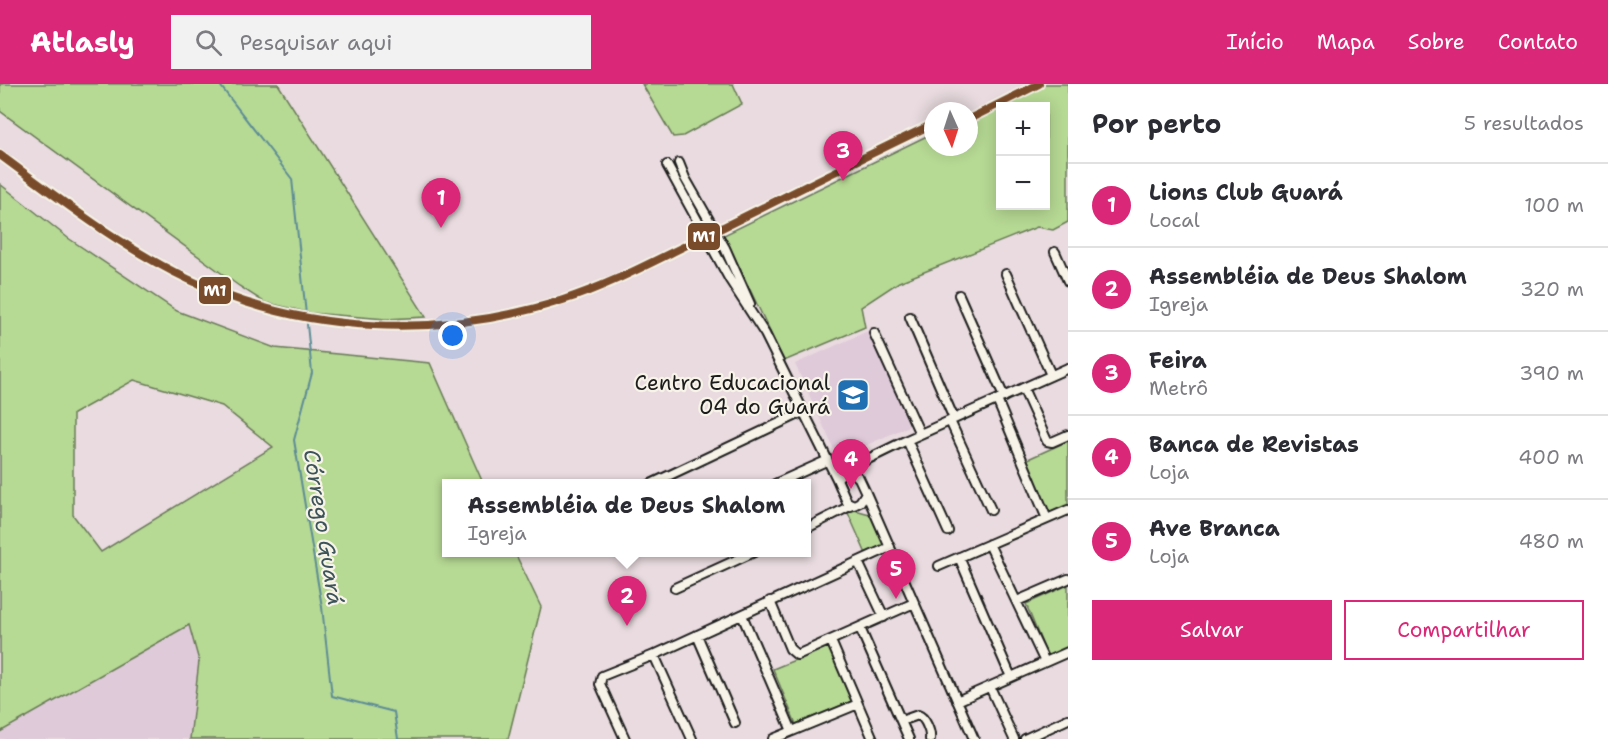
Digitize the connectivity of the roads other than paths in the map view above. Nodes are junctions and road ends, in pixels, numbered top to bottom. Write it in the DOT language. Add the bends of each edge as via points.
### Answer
graph roads {
  1 [pos="679,163"];
  2 [pos="667,165"];
  3 [pos="1055,252"];
  4 [pos="1006,274"];
  5 [pos="1068,282"];
  6 [pos="959,295"];
  7 [pos="910,317"];
  8 [pos="757,322"];
  9 [pos="874,333"];
  10 [pos="1068,368"];
  11 [pos="1051,375"];
  12 [pos="1023,388"];
  13 [pos="1000,399"];
  14 [pos="803,412"];
  15 [pos="952,420"];
  16 [pos="920,434"];
  17 [pos="1068,435"];
  18 [pos="907,440"];
  19 [pos="826,460"];
  20 [pos="850,470"];
  21 [pos="660,479"];
  22 [pos="784,479"];
  23 [pos="837,479"];
  24 [pos="866,493"];
  25 [pos="854,505"];
  26 [pos="873,510"];
  27 [pos="991,510"];
  28 [pos="1068,510"];
  29 [pos="1047,519"];
  30 [pos="811,526"];
  31 [pos="948,531"];
  32 [pos="989,544"];
  33 [pos="890,547"];
  34 [pos="743,557"];
  35 [pos="959,557"];
  36 [pos="858,562"];
  37 [pos="939,566"];
  38 [pos="1068,579"];
  39 [pos="675,588"];
  40 [pos="770,601"];
  41 [pos="1017,601"];
  42 [pos="914,603"];
  43 [pos="742,615"];
  44 [pos="884,617"];
  45 [pos="860,628"];
  46 [pos="697,635"];
  47 [pos="831,641"];
  48 [pos="1068,652"];
  49 [pos="654,655"];
  50 [pos="1045,662"];
  51 [pos="1011,678"];
  52 [pos="990,687"];
  53 [pos="957,701"];
  54 [pos="858,704"];
  55 [pos="901,722"];
  56 [pos="1067,722"];
  57 [pos="735,723"];
  58 [pos="792,731"];
  59 [pos="625,739"];
  60 [pos="692,739"];
  61 [pos="773,739"];
  62 [pos="873,739"];
  63 [pos="909,739"];
  64 [pos="930,739"];
  65 [pos="974,739"];
  66 [pos="1014,739"];
  67 [pos="1025,739"];
  1 -- 8 [label="street" via="725,248"];
  2 -- 8 [label="street"];
  3 -- 5 [label="street"];
  4 -- 11 [label="street"];
  6 -- 13 [label="street"];
  7 -- 15 [label="street"];
  8 -- 14 [label="street"];
  9 -- 16 [label="street"];
  10 -- 11 [label="street"];
  11 -- 12 [label="street"];
  12 -- 13 [label="street"];
  12 -- 17 [label="street" via="1047,441"];
  13 -- 15 [label="street"];
  13 -- 29 [label="street"];
  14 -- 19 [label="street"];
  14 -- 21 [label="street"];
  15 -- 16 [label="street"];
  15 -- 27 [label="street"];
  16 -- 18 [label="street"];
  18 -- 20 [label="street"];
  18 -- 31 [label="street"];
  19 -- 22 [label="street"];
  19 -- 23 [label="street"];
  20 -- 23 [label="street"];
  20 -- 24 [label="street"];
  23 -- 25 [label="street" via="847,502"];
  24 -- 25 [label="street"];
  24 -- 26 [label="street"];
  25 -- 26 [label="street"];
  25 -- 30 [label="street"];
  26 -- 33 [label="street"];
  28 -- 29 [label="street"];
  29 -- 32 [label="street"];
  32 -- 35 [label="street"];
  32 -- 41 [label="street"];
  33 -- 36 [label="street"];
  33 -- 42 [label="street"];
  34 -- 39 [label="street"];
  35 -- 37 [label="street"];
  35 -- 51 [label="street"];
  36 -- 40 [label="street"];
  36 -- 44 [label="street"];
  38 -- 41 [label="street"];
  40 -- 43 [label="street"];
  40 -- 47 [label="street" via="793,653 801,654"];
  41 -- 50 [label="street"];
  42 -- 44 [label="street"];
  42 -- 53 [label="street"];
  43 -- 46 [label="street"];
  43 -- 58 [label="street"];
  44 -- 45 [label="street"];
  45 -- 47 [label="street"];
  45 -- 55 [label="street"];
  46 -- 49 [label="street"];
  46 -- 57 [label="street"];
  47 -- 54 [label="street"];
  48 -- 50 [label="street"];
  49 -- 59 [label="street" via="600,679"];
  49 -- 60 [label="street"];
  50 -- 51 [label="street"];
  51 -- 52 [label="street"];
  52 -- 53 [label="street"];
  52 -- 66 [label="street"];
  53 -- 65 [label="street"];
  54 -- 58 [label="street"];
  54 -- 62 [label="street"];
  55 -- 63 [label="street"];
  55 -- 64 [label="street" via="920,715"];
  56 -- 67 [label="street"];
  58 -- 61 [label="street"];
}
